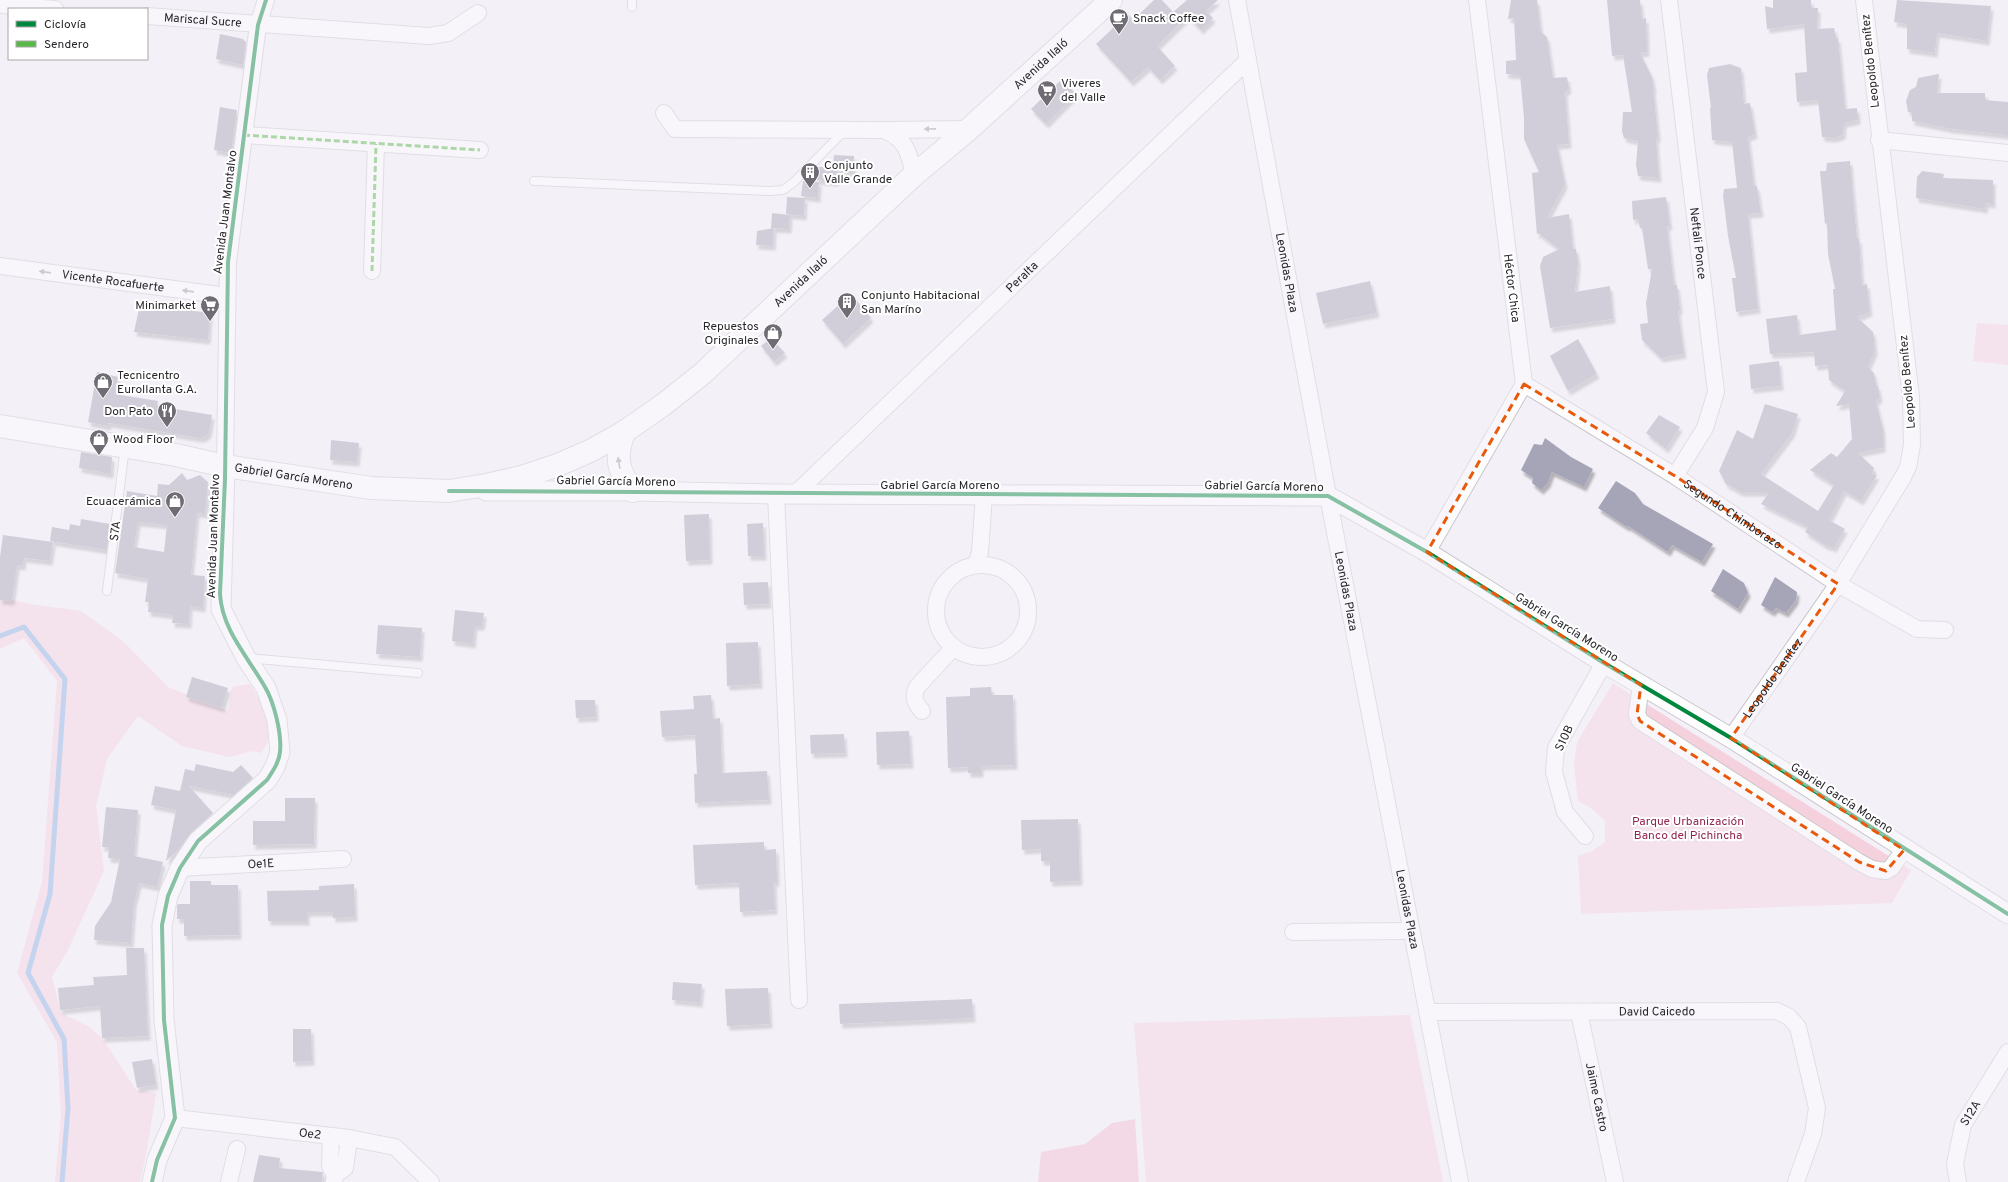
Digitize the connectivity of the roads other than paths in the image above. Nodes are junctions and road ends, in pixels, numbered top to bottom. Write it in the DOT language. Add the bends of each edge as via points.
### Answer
graph roads {
  1 [pos="266,0"];
  2 [pos="1111,0"];
  3 [pos="1237,0"];
  4 [pos="1477,0"];
  5 [pos="1669,0"];
  6 [pos="1864,0"];
  7 [pos="0,5"];
  8 [pos="41,8"];
  9 [pos="478,12"];
  10 [pos="148,16"];
  11 [pos="258,25"];
  12 [pos="1248,60"];
  13 [pos="664,113"];
  14 [pos="969,129"];
  15 [pos="845,130"];
  16 [pos="884,130"];
  17 [pos="244,135"];
  18 [pos="1879,140"];
  19 [pos="376,144"];
  20 [pos="480,150"];
  21 [pos="2008,153"];
  22 [pos="914,175"];
  23 [pos="534,181"];
  24 [pos="0,266"];
  25 [pos="372,271"];
  26 [pos="227,296"];
  27 [pos="1524,384"];
  28 [pos="0,426"];
  29 [pos="624,432"];
  30 [pos="125,446"];
  31 [pos="225,466"];
  32 [pos="1675,476"];
  33 [pos="449,491"];
  34 [pos="633,491"];
  35 [pos="776,494"];
  36 [pos="795,494"];
  37 [pos="984,495"];
  38 [pos="1328,496"];
  39 [pos="1427,552"];
  40 [pos="976,565"];
  41 [pos="1838,584"];
  42 [pos="107,591"];
  43 [pos="1945,630"];
  44 [pos="954,647"];
  45 [pos="246,658"];
  46 [pos="1604,663"];
  47 [pos="418,673"];
  48 [pos="1641,685"];
  49 [pos="922,711"];
  50 [pos="1731,738"];
  51 [pos="1585,836"];
  52 [pos="1904,850"];
  53 [pos="343,859"];
  54 [pos="180,868"];
  55 [pos="2008,914"];
  56 [pos="1411,931"];
  57 [pos="1293,932"];
  58 [pos="799,1000"];
  59 [pos="1427,1012"];
  60 [pos="1579,1012"];
  61 [pos="2008,1052"];
  62 [pos="175,1118"];
  63 [pos="332,1136"];
  64 [pos="349,1138"];
  65 [pos="236,1149"];
  66 [pos="335,1179"];
  67 [pos="152,1182"];
  68 [pos="229,1182"];
  69 [pos="431,1182"];
  70 [pos="1460,1182"];
  71 [pos="1615,1182"];
  72 [pos="1796,1182"];
  73 [pos="1958,1182"];
  1 -- 11 [label="street, Avenida Juan Montalvo"];
  2 -- 14 [label="main road, Avenida Ilaló"];
  3 -- 12 [label="street, Leonidas Plaza"];
  4 -- 27 [label="street, Héctor Chica"];
  5 -- 32 [label="street, Neftali Ponce" via="1716,392 1705,428"];
  6 -- 18 [label="street, Leopoldo Benítez"];
  7 -- 8 [label="street"];
  9 -- 11 [label="street, Mariscal Sucre" via="448,33 430,36"];
  10 -- 11 [label="street, Mariscal Sucre"];
  11 -- 17 [label="street, Avenida Juan Montalvo"];
  12 -- 36 [label="street, Peralta"];
  12 -- 38 [label="street, Leonidas Plaza"];
  13 -- 15 [label="street" via="675,129"];
  14 -- 16 [label="street, one-way"];
  14 -- 22 [label="main road, Avenida Ilaló"];
  15 -- 16 [label="street"];
  15 -- 23 [label="lane" via="783,190"];
  16 -- 22 [label="street" via="897,136 910,154"];
  17 -- 19 [label="street"];
  17 -- 26 [label="street, Avenida Juan Montalvo" via="228,262"];
  18 -- 21 [label="street"];
  18 -- 41 [label="street, Leopoldo Benítez" via="1911,397 1912,445 1908,467 1903,477"];
  19 -- 20 [label="street"];
  19 -- 25 [label="street"];
  22 -- 29 [label="main road, Avenida Ilaló" via="702,374"];
  26 -- 24 [label="street, Vicente Rocafuerte, one-way"];
  26 -- 31 [label="street, Avenida Juan Montalvo"];
  27 -- 32 [label="street, Segundo Chimborazo"];
  27 -- 39 [label="street"];
  28 -- 30 [label="main road, Gabriel García Moreno"];
  29 -- 33 [label="main road, Avenida Ilaló" via="592,450 536,472 486,486"];
  34 -- 29 [label="main road, one-way" via="623,478 618,463 619,447"];
  30 -- 31 [label="main road, Gabriel García Moreno"];
  30 -- 42 [label="lane, S7A"];
  31 -- 33 [label="main road, Gabriel García Moreno" via="371,488"];
  31 -- 45 [label="street, Avenida Juan Montalvo" via="221,609"];
  32 -- 41 [label="street, Segundo Chimborazo"];
  33 -- 34 [label="street, Gabriel García Moreno"];
  34 -- 35 [label="street, Gabriel García Moreno"];
  35 -- 36 [label="street, Gabriel García Moreno"];
  35 -- 58 [label="street"];
  36 -- 37 [label="street, Gabriel García Moreno"];
  37 -- 38 [label="street, Gabriel García Moreno"];
  37 -- 40 [label="street" via="980,552"];
  38 -- 39 [label="street, Gabriel García Moreno"];
  38 -- 56 [label="street, Leonidas Plaza"];
  39 -- 46 [label="street, Gabriel García Moreno"];
  40 -- 44 [label="street" via="960,570 948,580 940,594 936,610 939,626 945,638"];
  40 -- 44 [label="street" via="992,566 1008,572 1019,584 1027,599 1028,615 1024,631 1015,644 1001,654 985,658 968,655"];
  41 -- 43 [label="street, Segundo Chimborazo" via="1917,629"];
  41 -- 50 [label="street, Leopoldo Benítez"];
  44 -- 49 [label="street" via="914,693 914,700"];
  45 -- 47 [label="lane"];
  45 -- 54 [label="street, Avenida Juan Montalvo" via="266,688 277,720 280,752 267,780 198,841"];
  46 -- 48 [label="street, Gabriel García Moreno"];
  46 -- 51 [label="street, S10B" via="1556,748 1554,772 1564,812"];
  48 -- 50 [label="street, Gabriel García Moreno"];
  48 -- 52 [label="street" via="1637,714 1640,722 1859,862 1872,869 1886,871"];
  50 -- 52 [label="street, Gabriel García Moreno"];
  52 -- 55 [label="street, Gabriel García Moreno"];
  53 -- 54 [label="street, Oe1E"];
  54 -- 62 [label="street, Avenida Juan Montalvo" via="168,896 162,925 164,1020"];
  56 -- 57 [label="street"];
  56 -- 59 [label="street, Leonidas Plaza"];
  59 -- 60 [label="street, David Caicedo"];
  59 -- 70 [label="street, Leonidas Plaza"];
  60 -- 71 [label="street, Jaime Castro"];
  60 -- 72 [label="street, David Caicedo" via="1777,1011 1788,1016 1798,1027 1817,1108 1813,1134"];
  61 -- 73 [label="street, S12A" via="1963,1125 1955,1164"];
  62 -- 63 [label="street, Oe2"];
  62 -- 67 [label="street, Avenida Juan Montalvo"];
  63 -- 64 [label="street, Oe2"];
  63 -- 66 [label="street" via="330,1166"];
  64 -- 66 [label="street" via="344,1168"];
  64 -- 69 [label="street, Oe2" via="395,1147"];
  65 -- 68 [label="street"];
}
